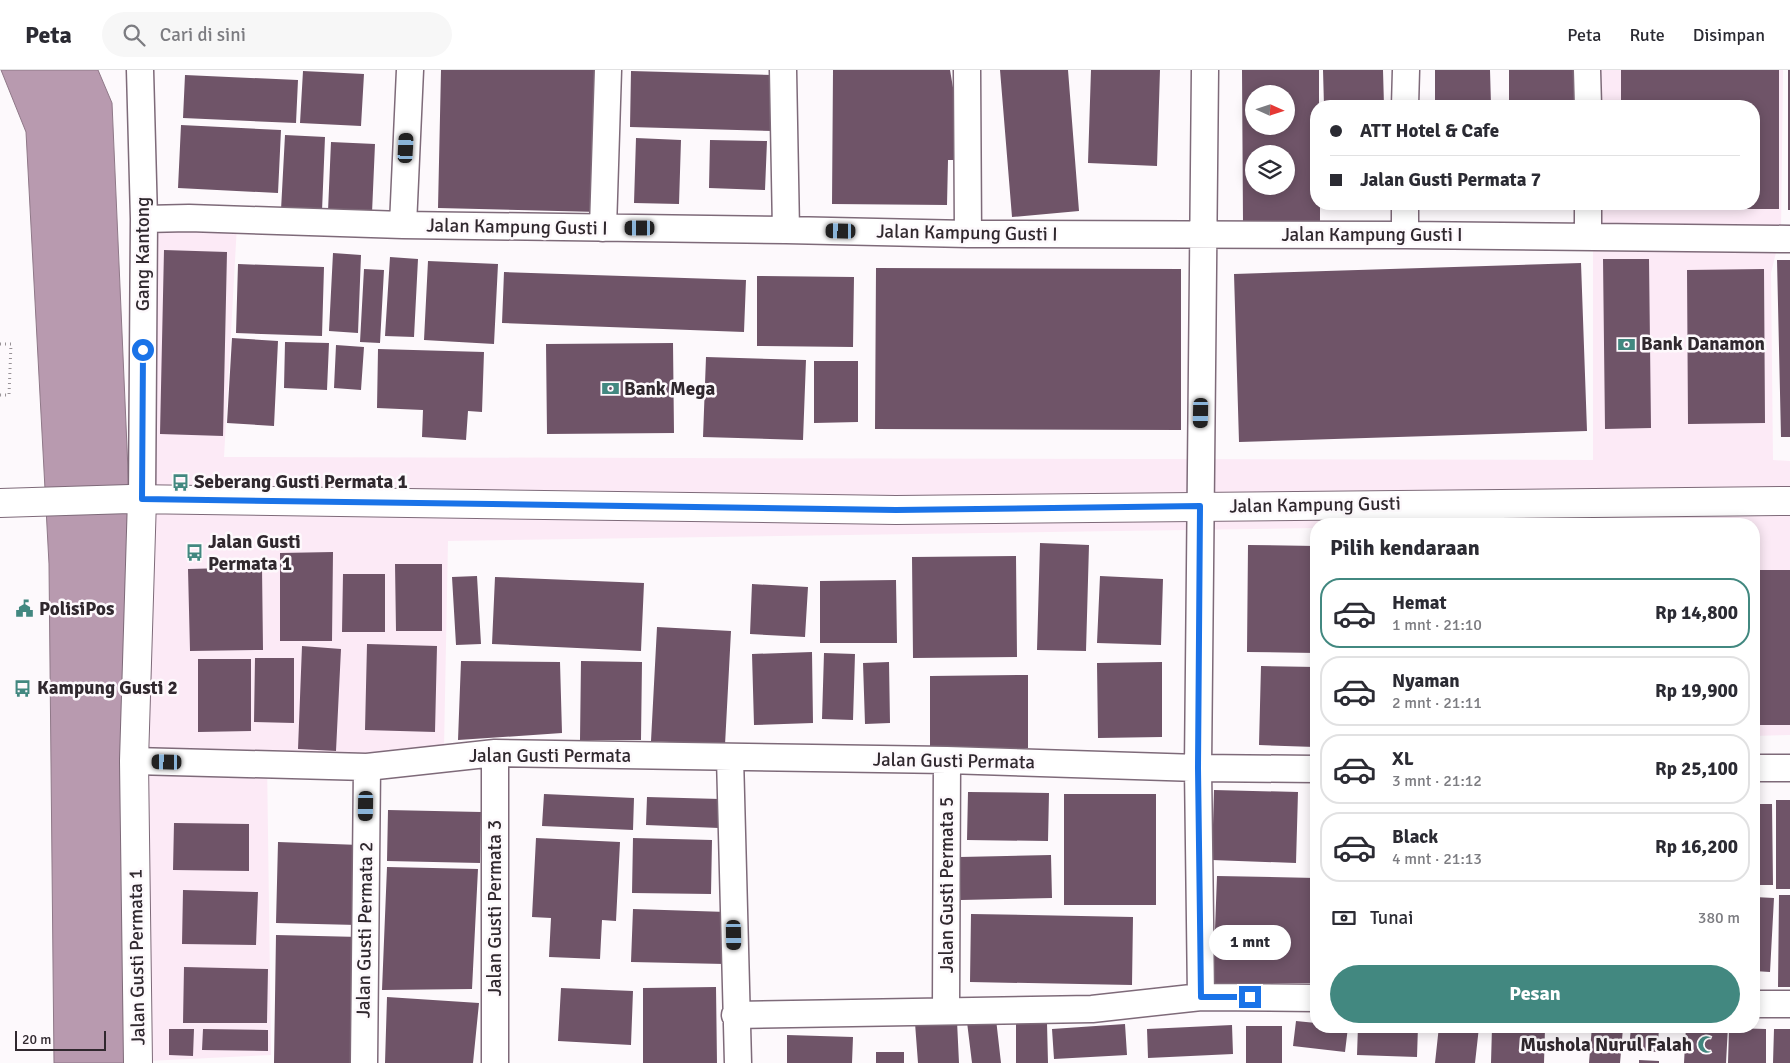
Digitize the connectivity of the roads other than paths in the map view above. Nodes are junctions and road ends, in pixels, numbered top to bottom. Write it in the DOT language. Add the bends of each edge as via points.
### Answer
graph roads {
  1 [pos="140,70"];
  2 [pos="410,70"];
  3 [pos="608,70"];
  4 [pos="783,70"];
  5 [pos="966,70"];
  6 [pos="1205,70"];
  7 [pos="1406,70"];
  8 [pos="1588,70"];
  9 [pos="1405,100"];
  10 [pos="1588,100"];
  11 [pos="1405,210"];
  12 [pos="1588,210"];
  13 [pos="144,219"];
  14 [pos="403,225"];
  15 [pos="603,228"];
  16 [pos="786,230"];
  17 [pos="968,234"];
  18 [pos="1203,234"];
  19 [pos="1405,235"];
  20 [pos="1588,237"];
  21 [pos="1790,239"];
  22 [pos="136,499"];
  23 [pos="1790,501"];
  24 [pos="8,503"];
  25 [pos="1200,506"];
  26 [pos="495,753"];
  27 [pos="730,757"];
  28 [pos="947,760"];
  29 [pos="134,761"];
  30 [pos="367,767"];
  31 [pos="1198,768"];
  32 [pos="1760,768"];
  33 [pos="1790,768"];
  34 [pos="1310,769"];
  35 [pos="1201,988"];
  36 [pos="1310,997"];
  37 [pos="1760,1004"];
  38 [pos="1790,1004"];
  39 [pos="946,1010"];
  40 [pos="735,1015"];
  41 [pos="138,1063"];
  42 [pos="364,1063"];
  43 [pos="495,1063"];
  44 [pos="738,1063"];
  1 -- 13 [label="street, Gang Kantong"];
  2 -- 14 [label="street"];
  3 -- 15 [label="street"];
  4 -- 16 [label="street"];
  5 -- 17 [label="street"];
  6 -- 18 [label="street"];
  7 -- 9 [label="street"];
  8 -- 10 [label="street"];
  11 -- 19 [label="street"];
  12 -- 20 [label="street"];
  13 -- 14 [label="street, Jalan Kampung Gusti I"];
  13 -- 22 [label="street, Gang Kantong"];
  14 -- 15 [label="street, Jalan Kampung Gusti I"];
  15 -- 16 [label="street, Jalan Kampung Gusti I"];
  16 -- 17 [label="street, Jalan Kampung Gusti I"];
  17 -- 18 [label="street, Jalan Kampung Gusti I"];
  18 -- 19 [label="street, Jalan Kampung Gusti I"];
  18 -- 25 [label="street"];
  19 -- 20 [label="street, Jalan Kampung Gusti I"];
  20 -- 21 [label="street, Jalan Kampung Gusti I"];
  22 -- 24 [label="street, Jalan Kampung Gusti"];
  22 -- 25 [label="street, Jalan Kampung Gusti" via="896,510"];
  22 -- 29 [label="street"];
  23 -- 25 [label="street, Jalan Kampung Gusti"];
  25 -- 31 [label="street"];
  26 -- 27 [label="street, Jalan Gusti Permata"];
  26 -- 30 [label="street, Jalan Gusti Permata"];
  26 -- 43 [label="street, Jalan Gusti Permata 3"];
  27 -- 28 [label="street, Jalan Gusti Permata"];
  27 -- 40 [label="street"];
  28 -- 31 [label="street, Jalan Gusti Permata"];
  28 -- 39 [label="street, Jalan Gusti Permata 5"];
  29 -- 30 [label="street, Jalan Gusti Permata"];
  29 -- 41 [label="street, Jalan Gusti Permata 1"];
  30 -- 42 [label="street, Jalan Gusti Permata 2"];
  31 -- 34 [label="street, Jalan Gusti Permata"];
  31 -- 35 [label="street"];
  32 -- 33 [label="street"];
  35 -- 36 [label="street"];
  35 -- 39 [label="street" via="1092,1008"];
  37 -- 38 [label="street"];
  39 -- 40 [label="street"];
  40 -- 44 [label="street"];
}
